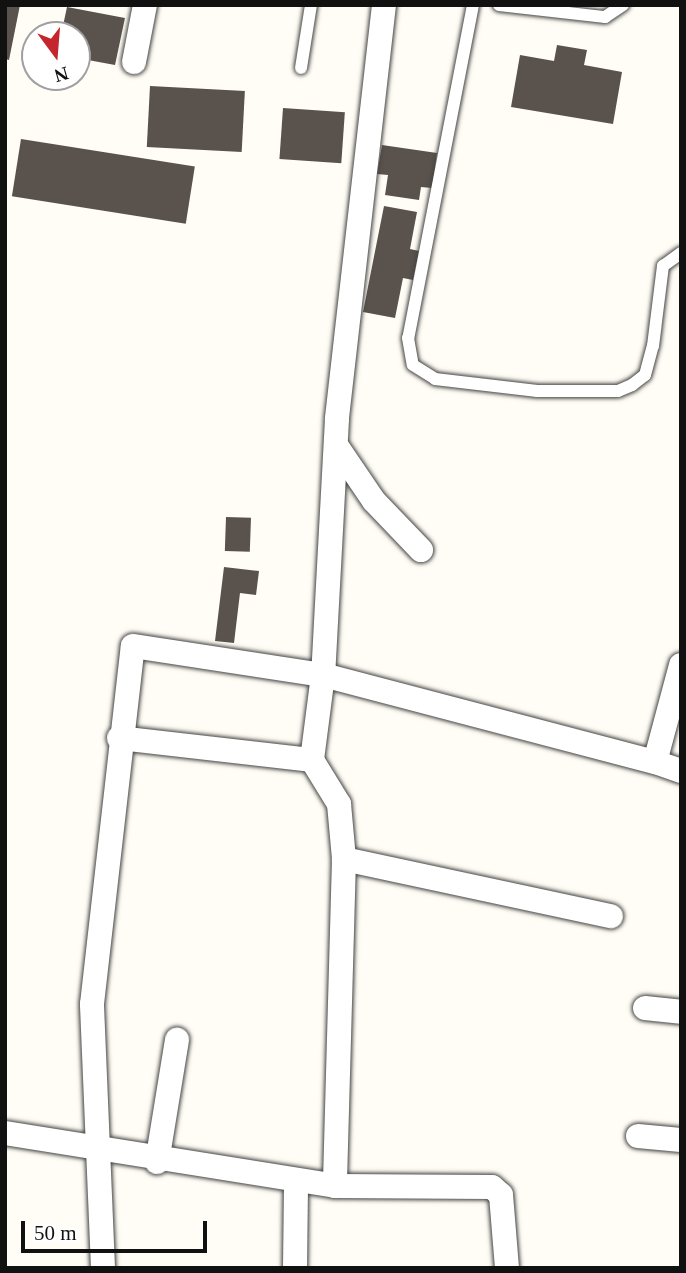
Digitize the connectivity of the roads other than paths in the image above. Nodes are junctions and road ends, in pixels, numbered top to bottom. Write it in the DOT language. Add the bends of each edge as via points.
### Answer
graph roads {
  1 [pos="145,5"];
  2 [pos="311,5"];
  3 [pos="384,5"];
  4 [pos="473,5"];
  5 [pos="499,5"];
  6 [pos="623,5"];
  7 [pos="134,62"];
  8 [pos="301,68"];
  9 [pos="681,253"];
  10 [pos="338,448"];
  11 [pos="421,551"];
  12 [pos="681,665"];
  13 [pos="323,675"];
  14 [pos="119,738"];
  15 [pos="312,760"];
  16 [pos="655,762"];
  17 [pos="681,771"];
  18 [pos="344,859"];
  19 [pos="611,916"];
  20 [pos="645,1008"];
  21 [pos="681,1012"];
  22 [pos="177,1040"];
  23 [pos="5,1133"];
  24 [pos="638,1136"];
  25 [pos="681,1140"];
  26 [pos="95,1149"];
  27 [pos="157,1161"];
  28 [pos="296,1182"];
  29 [pos="335,1186"];
  30 [pos="103,1268"];
  31 [pos="295,1268"];
  32 [pos="508,1268"];
  1 -- 7 [label="street"];
  2 -- 8 [label="lane"];
  3 -- 10 [label="street"];
  4 -- 9 [label="lane" via="408,338 413,365 435,379 537,391 618,391 645,375 663,266"];
  5 -- 6 [label="lane" via="605,17"];
  10 -- 11 [label="street" via="374,501"];
  10 -- 13 [label="street"];
  12 -- 16 [label="street"];
  13 -- 14 [label="street" via="136,645 130,651"];
  13 -- 15 [label="street"];
  13 -- 16 [label="street"];
  14 -- 15 [label="street"];
  14 -- 26 [label="street" via="92,1004"];
  15 -- 18 [label="street" via="338,804"];
  16 -- 17 [label="street"];
  18 -- 19 [label="street"];
  18 -- 29 [label="street"];
  20 -- 21 [label="street"];
  22 -- 27 [label="street"];
  23 -- 26 [label="street"];
  24 -- 25 [label="street"];
  26 -- 27 [label="street"];
  26 -- 30 [label="street"];
  27 -- 28 [label="street"];
  28 -- 29 [label="street"];
  28 -- 31 [label="street"];
  29 -- 32 [label="street" via="492,1186 501,1195"];
}
